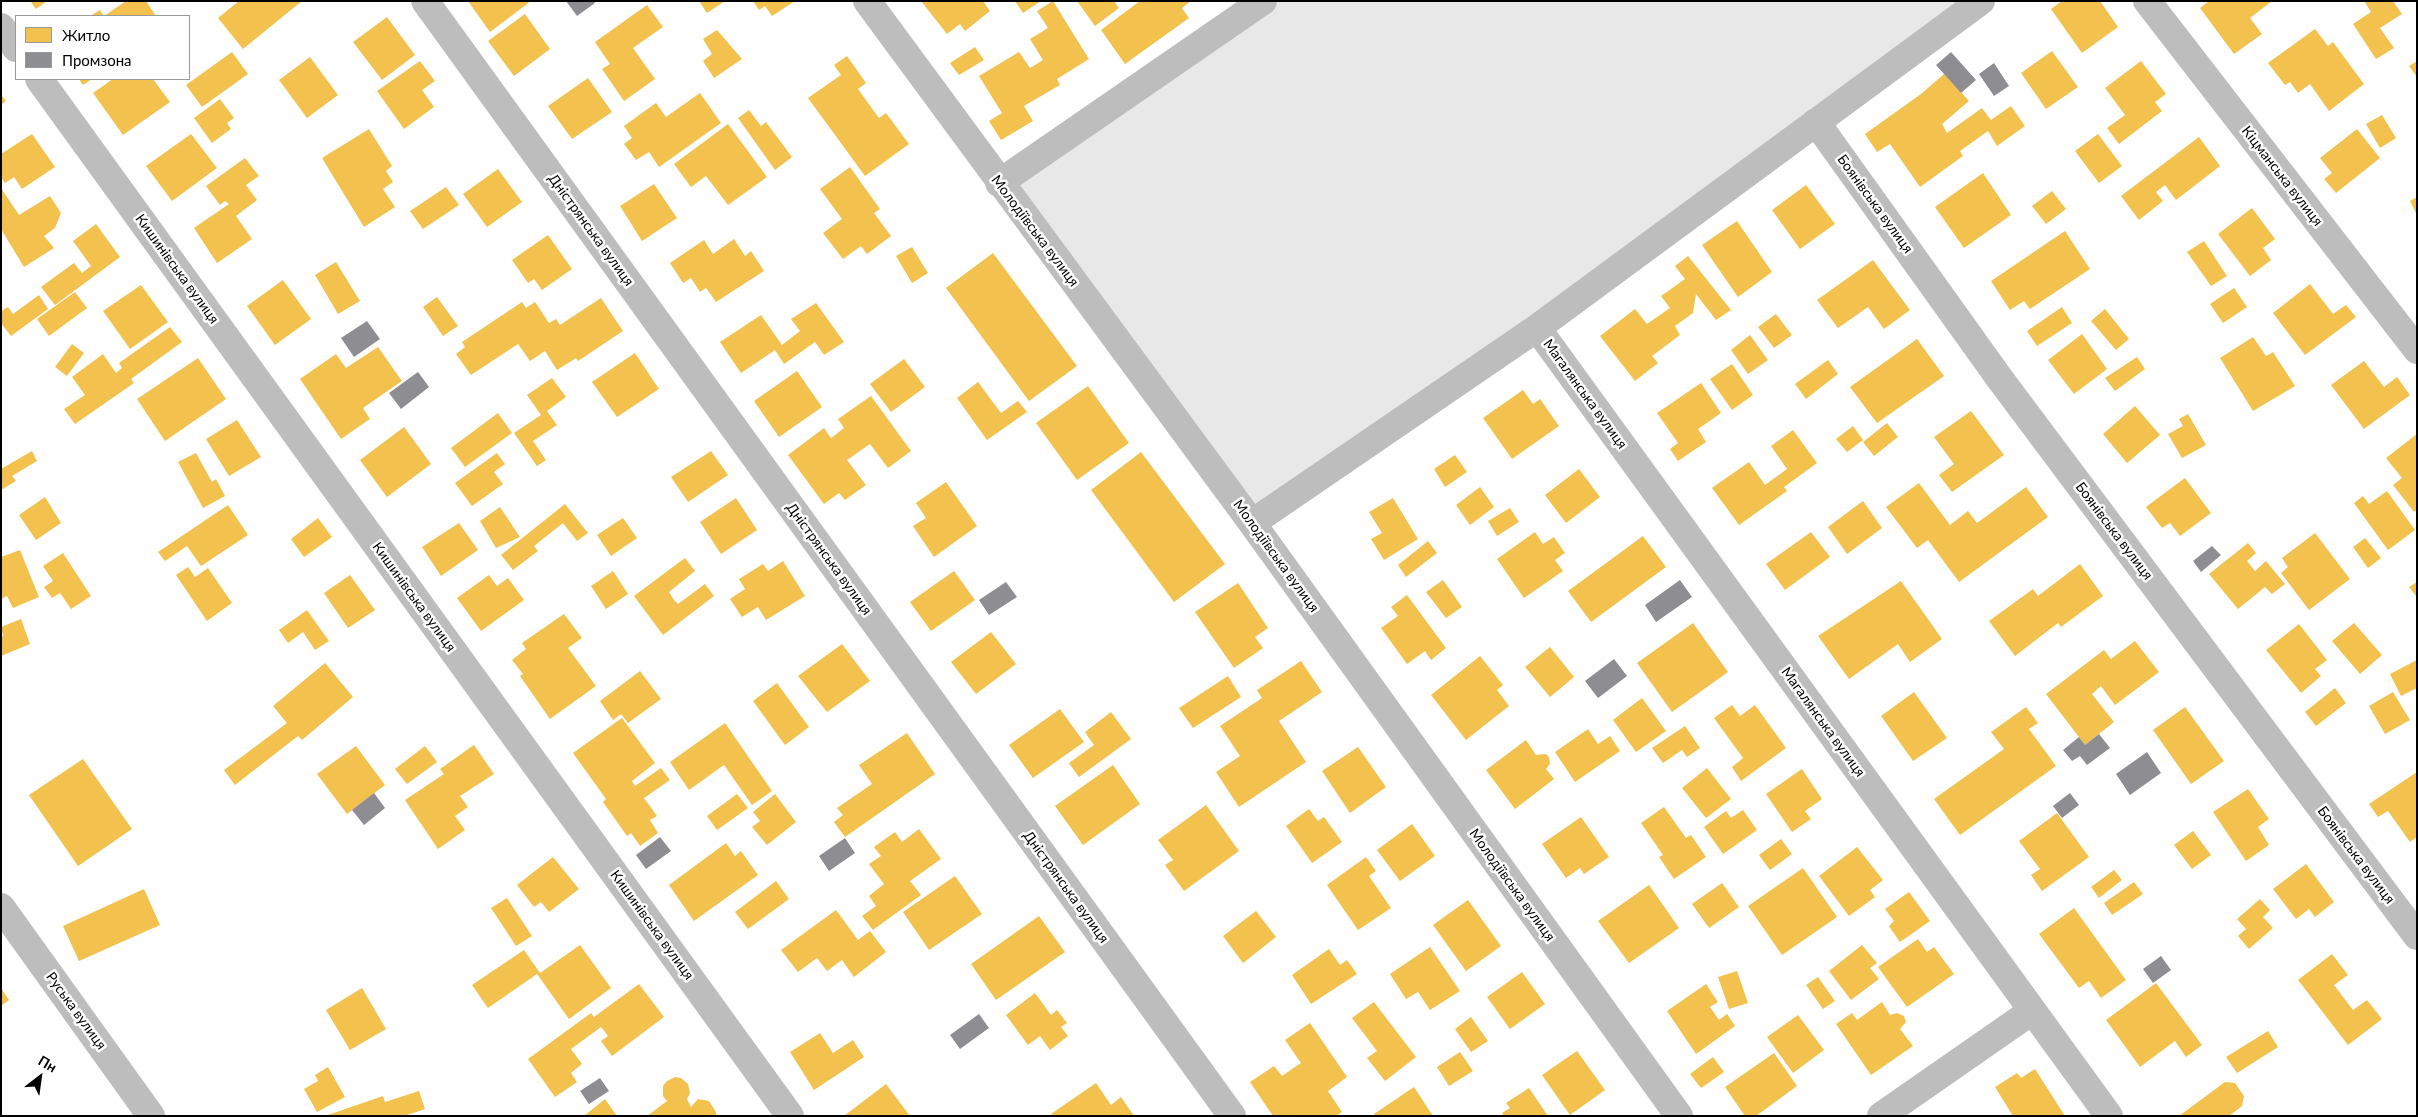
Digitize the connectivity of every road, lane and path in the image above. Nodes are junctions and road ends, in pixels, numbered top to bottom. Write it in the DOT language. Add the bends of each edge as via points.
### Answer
graph roads {
  1 [pos="426,1"];
  2 [pos="867,1"];
  3 [pos="1263,1"];
  4 [pos="1981,1"];
  5 [pos="2147,1"];
  6 [pos="1,27"];
  7 [pos="15,47"];
  8 [pos="40,80"];
  9 [pos="1816,122"];
  10 [pos="999,183"];
  11 [pos="1537,328"];
  12 [pos="2417,350"];
  13 [pos="1252,523"];
  14 [pos="1,907"];
  15 [pos="2417,936"];
  16 [pos="2032,1011"];
  17 [pos="151,1116"];
  18 [pos="790,1116"];
  19 [pos="1232,1116"];
  20 [pos="1679,1116"];
  21 [pos="1881,1116"];
  22 [pos="2109,1116"];
  1 -- 19 [label="street, Дністрянська вулиця"];
  2 -- 10 [label="street, Молодіївська вулиця"];
  3 -- 10 [label="street"];
  4 -- 9 [label="street"];
  5 -- 12 [label="street, Кіцманська вулиця"];
  6 -- 7 [label="street"];
  8 -- 18 [label="street, Кишинівська вулиця"];
  9 -- 11 [label="street"];
  9 -- 15 [label="street, Боянівська вулиця" via="2000,379"];
  10 -- 13 [label="street, Молодіївська вулиця"];
  11 -- 13 [label="street"];
  11 -- 16 [label="street, Магалянська вулиця"];
  13 -- 20 [label="street, Молодіївська вулиця"];
  14 -- 17 [label="street, Руська вулиця"];
  16 -- 21 [label="street"];
  16 -- 22 [label="street, Магалянська вулиця"];
}
